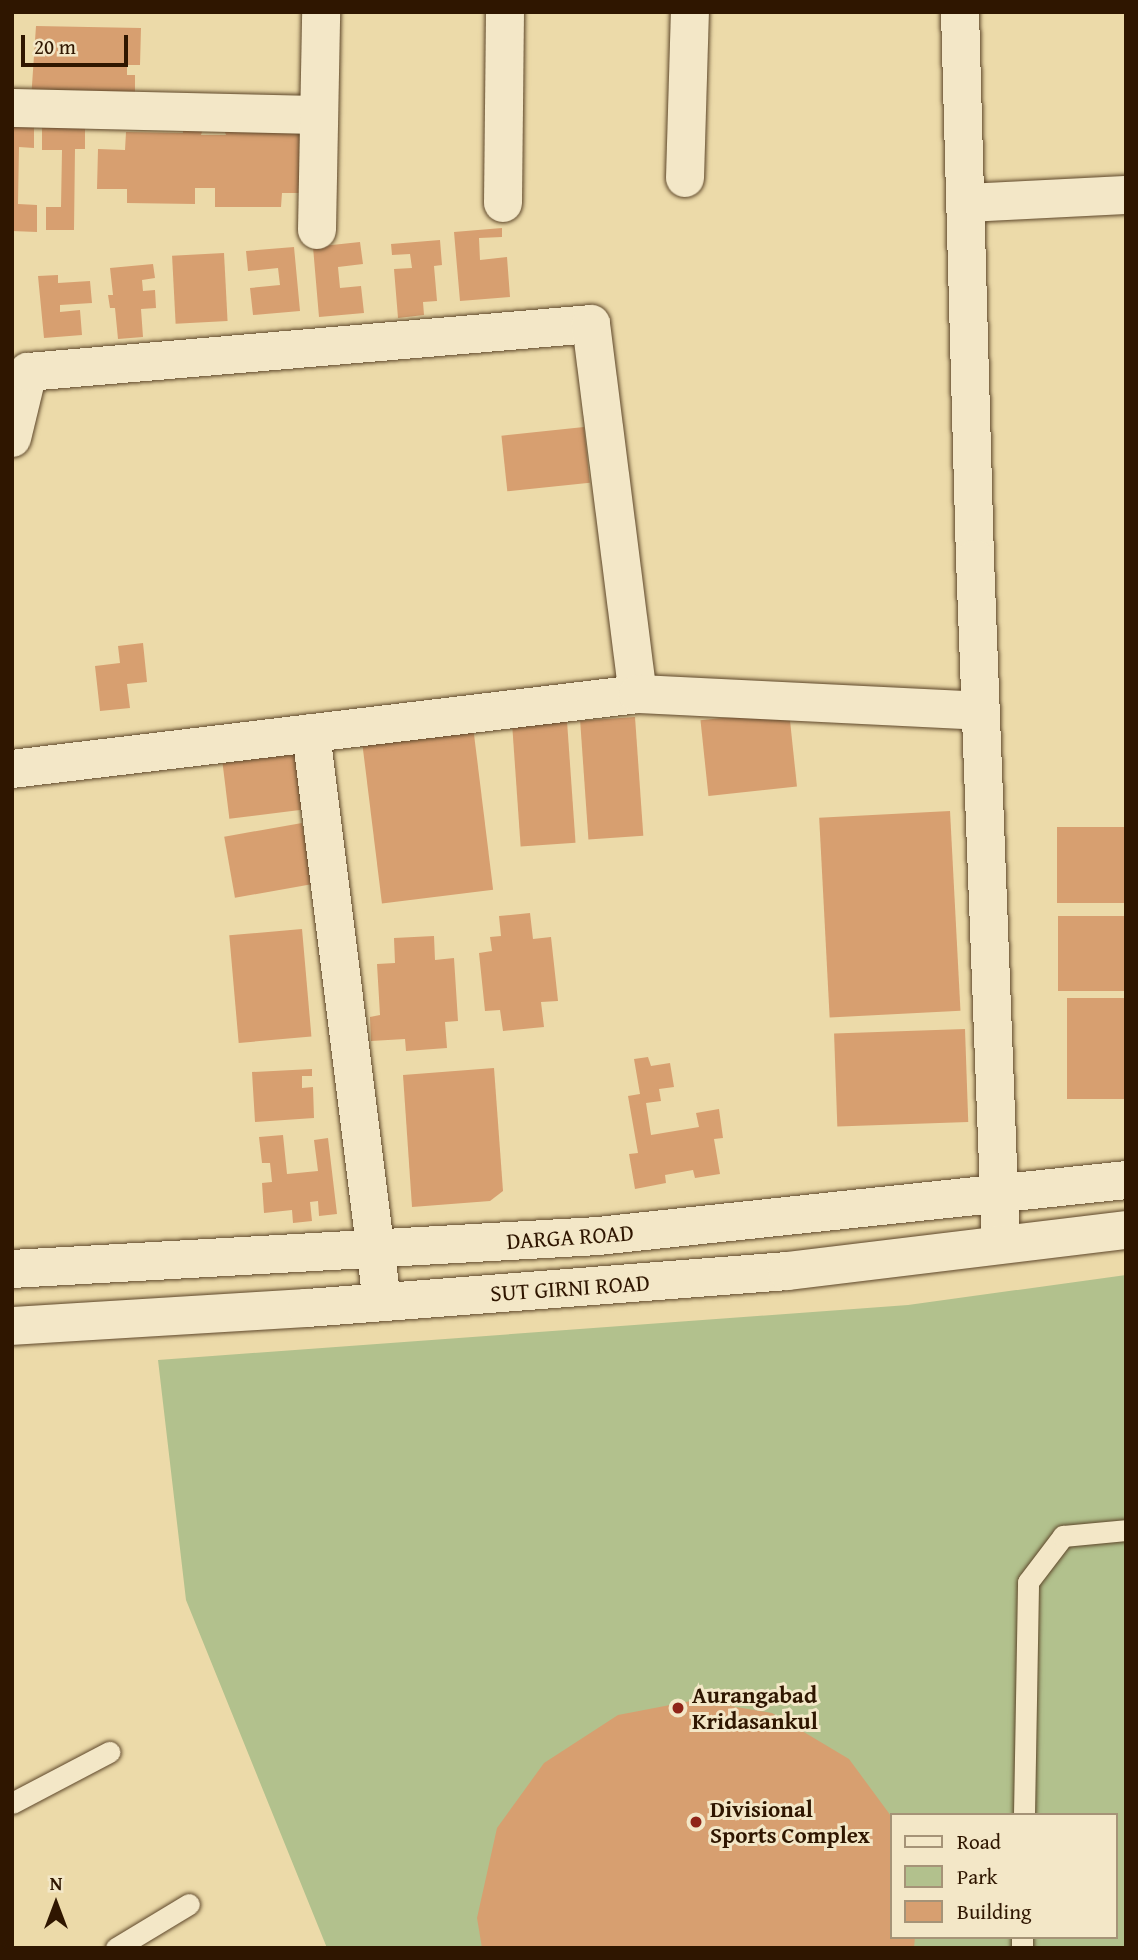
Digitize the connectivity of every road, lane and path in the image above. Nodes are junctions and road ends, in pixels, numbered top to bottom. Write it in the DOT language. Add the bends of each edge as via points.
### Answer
graph roads {
  1 [pos="321,12"];
  2 [pos="505,12"];
  3 [pos="690,12"];
  4 [pos="960,12"];
  5 [pos="12,108"];
  6 [pos="319,115"];
  7 [pos="685,178"];
  8 [pos="1126,195"];
  9 [pos="503,203"];
  10 [pos="966,203"];
  11 [pos="317,230"];
  12 [pos="12,438"];
  13 [pos="638,694"];
  14 [pos="981,711"];
  15 [pos="311,733"];
  16 [pos="12,769"];
  17 [pos="1126,1180"];
  18 [pos="999,1194"];
  19 [pos="1126,1230"];
  20 [pos="1001,1245"];
  21 [pos="375,1251"];
  22 [pos="12,1269"];
  23 [pos="382,1302"];
  24 [pos="12,1326"];
  25 [pos="1126,1530"];
  26 [pos="109,1752"];
  27 [pos="12,1803"];
  28 [pos="1024,1813"];
  29 [pos="190,1905"];
  30 [pos="116,1948"];
  1 -- 6 [label="street"];
  2 -- 9 [label="street"];
  3 -- 7 [label="street"];
  4 -- 10 [label="street"];
  5 -- 6 [label="street"];
  6 -- 11 [label="street"];
  8 -- 10 [label="street"];
  10 -- 14 [label="street"];
  12 -- 13 [label="street" via="29,372 592,324"];
  13 -- 14 [label="street"];
  13 -- 15 [label="street"];
  14 -- 18 [label="street"];
  15 -- 16 [label="street"];
  15 -- 21 [label="street"];
  17 -- 18 [label="street, DARGA ROAD"];
  18 -- 20 [label="street"];
  18 -- 21 [label="street, DARGA ROAD" via="598,1236"];
  19 -- 20 [label="street, SUT GIRNI ROAD"];
  20 -- 23 [label="street, SUT GIRNI ROAD" via="788,1271"];
  21 -- 22 [label="street, DARGA ROAD"];
  21 -- 23 [label="street"];
  23 -- 24 [label="street, SUT GIRNI ROAD"];
  25 -- 28 [label="lane" via="1063,1536 1028,1582"];
  26 -- 27 [label="lane"];
  29 -- 30 [label="lane"];
}
